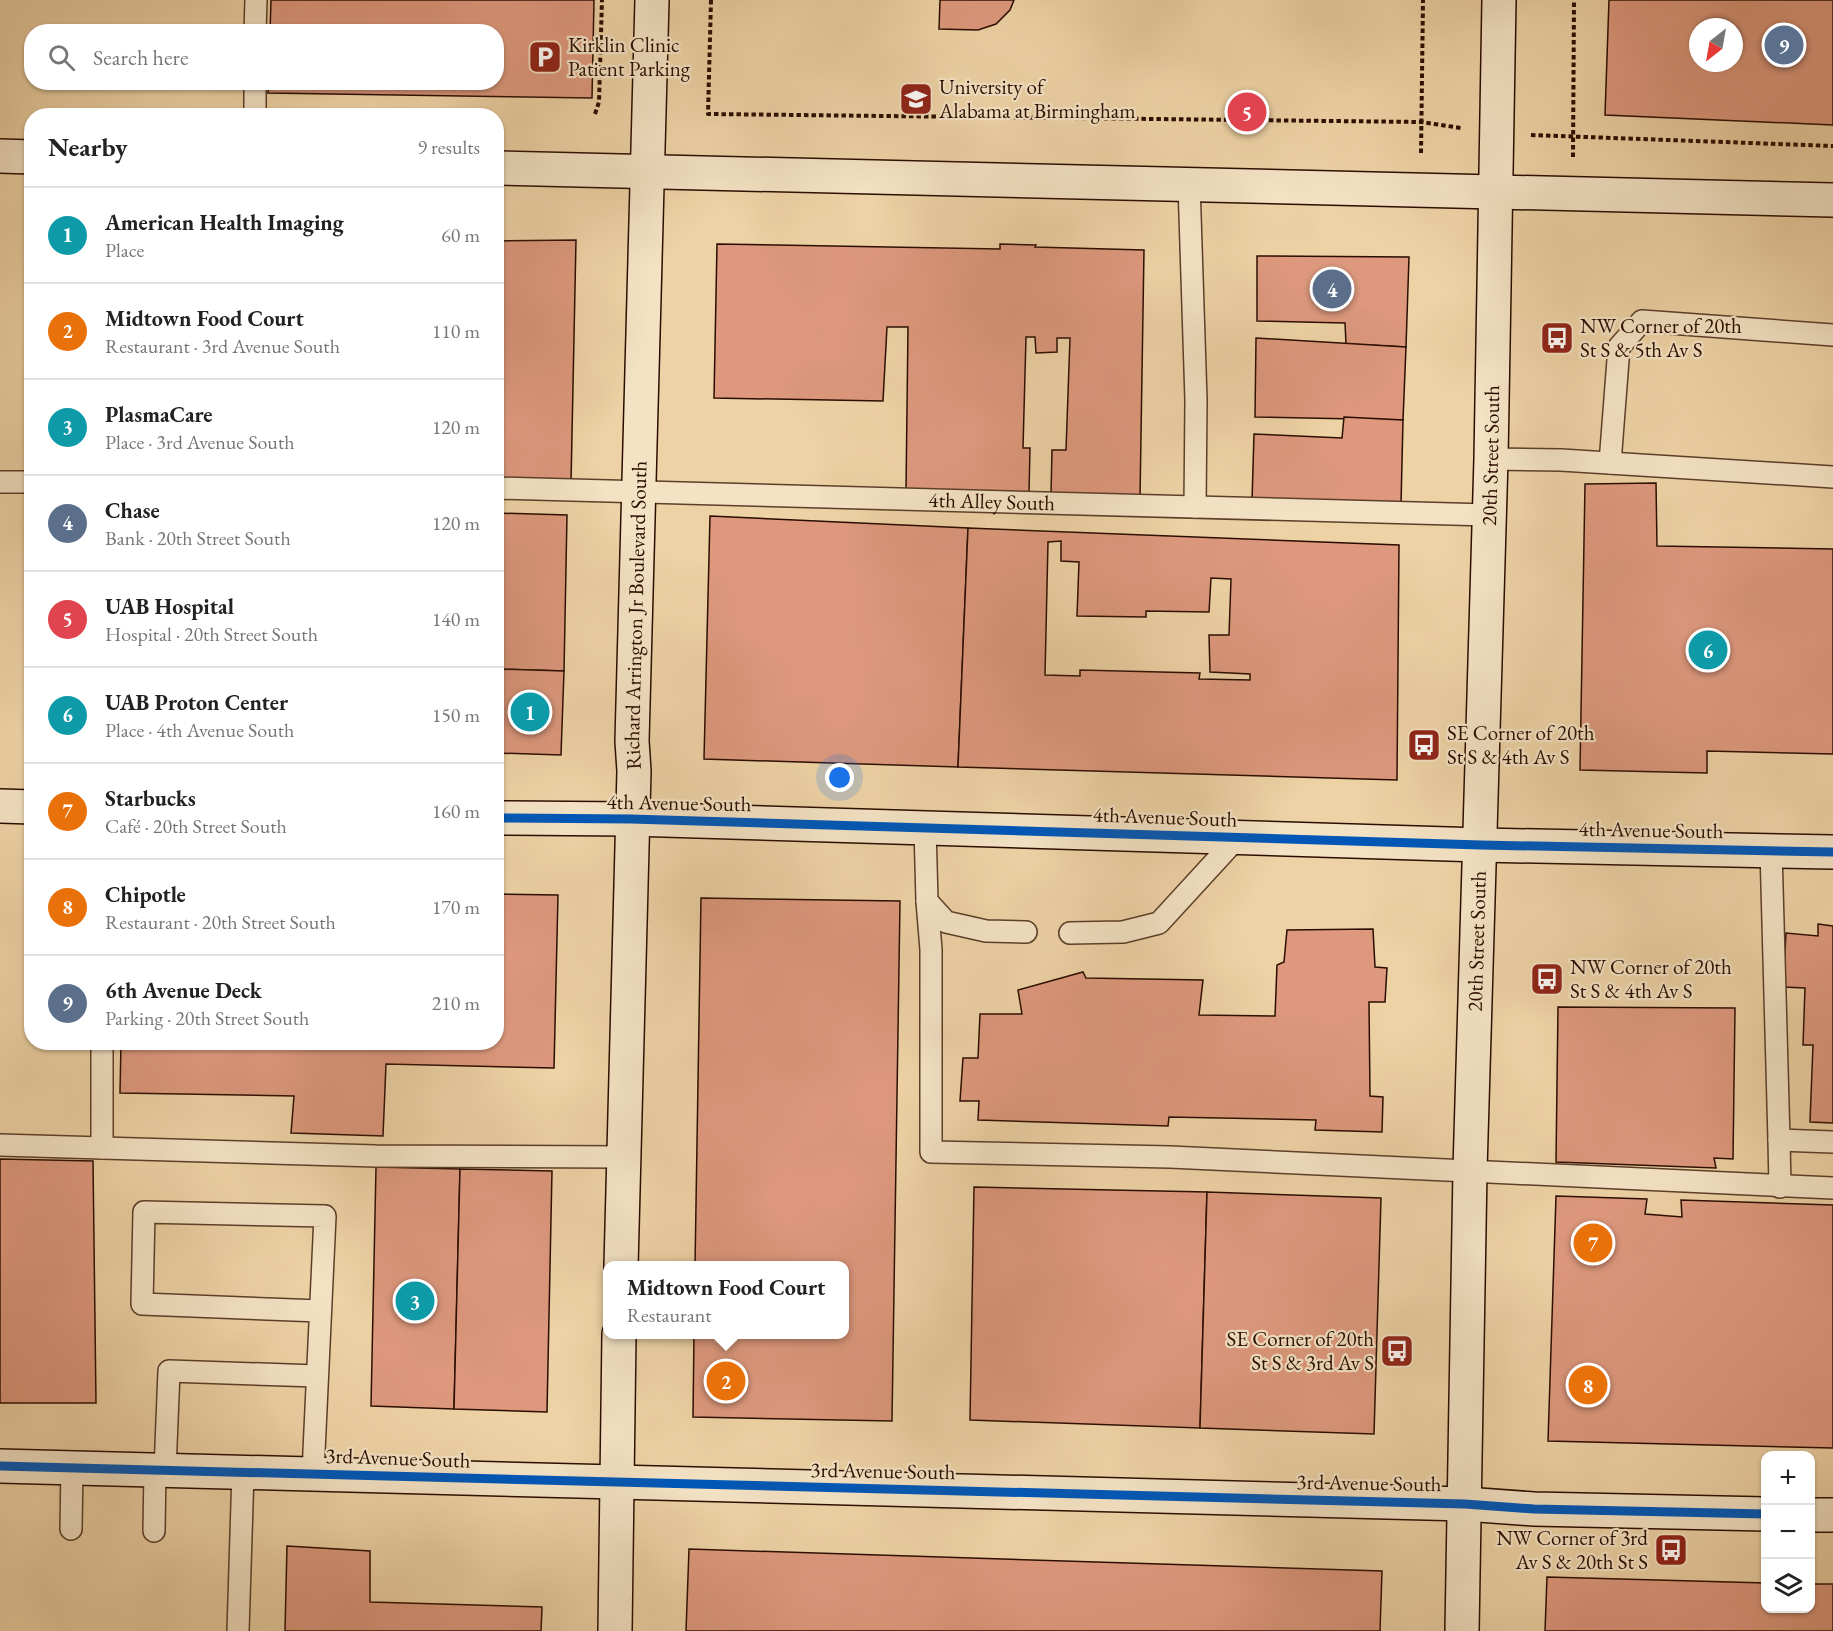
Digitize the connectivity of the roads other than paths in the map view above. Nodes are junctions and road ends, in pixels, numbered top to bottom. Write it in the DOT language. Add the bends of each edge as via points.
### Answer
graph roads {
  1 [pos="256,0"];
  2 [pos="652,0"];
  3 [pos="1499,0"];
  4 [pos="255,24"];
  5 [pos="255,90"];
  6 [pos="255,108"];
  7 [pos="0,156"];
  8 [pos="24,157"];
  9 [pos="504,168"];
  10 [pos="647,172"];
  11 [pos="1189,184"];
  12 [pos="1495,192"];
  13 [pos="1833,200"];
  14 [pos="1833,335"];
  15 [pos="1491,459"];
  16 [pos="1610,463"];
  17 [pos="1833,477"];
  18 [pos="0,482"];
  19 [pos="24,483"];
  20 [pos="504,488"];
  21 [pos="639,491"];
  22 [pos="1195,507"];
  23 [pos="1488,515"];
  24 [pos="0,806"];
  25 [pos="24,807"];
  26 [pos="504,818"];
  27 [pos="631,819"];
  28 [pos="925,828"];
  29 [pos="1237,838"];
  30 [pos="1481,845"];
  31 [pos="1771,850"];
  32 [pos="1833,852"];
  33 [pos="927,901"];
  34 [pos="1026,932"];
  35 [pos="1070,933"];
  36 [pos="102,1050"];
  37 [pos="1779,1140"];
  38 [pos="1833,1142"];
  39 [pos="0,1145"];
  40 [pos="102,1148"];
  41 [pos="624,1158"];
  42 [pos="1470,1170"];
  43 [pos="1779,1186"];
  44 [pos="1833,1188"];
  45 [pos="621,1261"];
  46 [pos="320,1311"];
  47 [pos="619,1339"];
  48 [pos="317,1376"];
  49 [pos="0,1466"];
  50 [pos="72,1468"];
  51 [pos="160,1470"];
  52 [pos="243,1472"];
  53 [pos="313,1473"];
  54 [pos="616,1482"];
  55 [pos="1465,1504"];
  56 [pos="1761,1514"];
  57 [pos="1815,1515"];
  58 [pos="1833,1515"];
  59 [pos="71,1529"];
  60 [pos="154,1531"];
  61 [pos="238,1631"];
  62 [pos="615,1631"];
  63 [pos="1462,1631"];
  1 -- 4 [label="lane"];
  2 -- 10 [label="street, Richard Arrington Jr Boulevard South"];
  3 -- 12 [label="street, 20th Street South"];
  5 -- 6 [label="lane"];
  7 -- 8 [label="street"];
  9 -- 10 [label="street"];
  10 -- 11 [label="street"];
  10 -- 21 [label="street, Richard Arrington Jr Boulevard South"];
  11 -- 12 [label="street"];
  11 -- 22 [label="lane"];
  12 -- 13 [label="street"];
  12 -- 15 [label="street, 20th Street South"];
  14 -- 16 [label="lane" via="1642,321 1619,347"];
  15 -- 16 [label="lane"];
  15 -- 23 [label="street, 20th Street South"];
  16 -- 17 [label="lane"];
  18 -- 19 [label="lane"];
  20 -- 21 [label="lane, 4th Alley South"];
  21 -- 22 [label="lane, 4th Alley South"];
  21 -- 27 [label="street, Richard Arrington Jr Boulevard South"];
  22 -- 23 [label="lane, 4th Alley South"];
  23 -- 30 [label="street, 20th Street South"];
  24 -- 25 [label="street"];
  26 -- 27 [label="street, 4th Avenue South"];
  27 -- 28 [label="street, 4th Avenue South"];
  27 -- 41 [label="street, Richard Arrington Jr Boulevard South"];
  28 -- 29 [label="street, 4th Avenue South"];
  28 -- 33 [label="lane"];
  29 -- 30 [label="street, 4th Avenue South"];
  29 -- 35 [label="lane" via="1159,923 1123,932"];
  30 -- 31 [label="street, 4th Avenue South"];
  30 -- 42 [label="street, 20th Street South"];
  31 -- 32 [label="street, 4th Avenue South"];
  31 -- 37 [label="lane"];
  33 -- 34 [label="lane" via="946,922 986,931"];
  33 -- 42 [label="lane" via="931,950 931,1152"];
  36 -- 40 [label="lane"];
  37 -- 38 [label="lane"];
  37 -- 43 [label="lane"];
  39 -- 40 [label="lane"];
  40 -- 41 [label="lane"];
  41 -- 45 [label="street, Richard Arrington Jr Boulevard South"];
  42 -- 43 [label="lane"];
  42 -- 55 [label="street, 20th Street South"];
  43 -- 44 [label="lane"];
  46 -- 46 [label="lane" via="325,1216 144,1212 142,1304"];
  46 -- 48 [label="lane"];
  47 -- 54 [label="street"];
  48 -- 51 [label="lane" via="169,1371"];
  48 -- 53 [label="lane"];
  49 -- 50 [label="street, 3rd Avenue South"];
  50 -- 51 [label="street, 3rd Avenue South"];
  50 -- 59 [label="lane"];
  51 -- 52 [label="street, 3rd Avenue South"];
  51 -- 60 [label="lane"];
  52 -- 53 [label="street, 3rd Avenue South"];
  52 -- 61 [label="lane"];
  53 -- 54 [label="street, 3rd Avenue South"];
  54 -- 55 [label="street, 3rd Avenue South"];
  54 -- 62 [label="street"];
  55 -- 56 [label="street, 3rd Avenue South"];
  55 -- 63 [label="street, 20th Street South"];
  57 -- 58 [label="street"];
}
